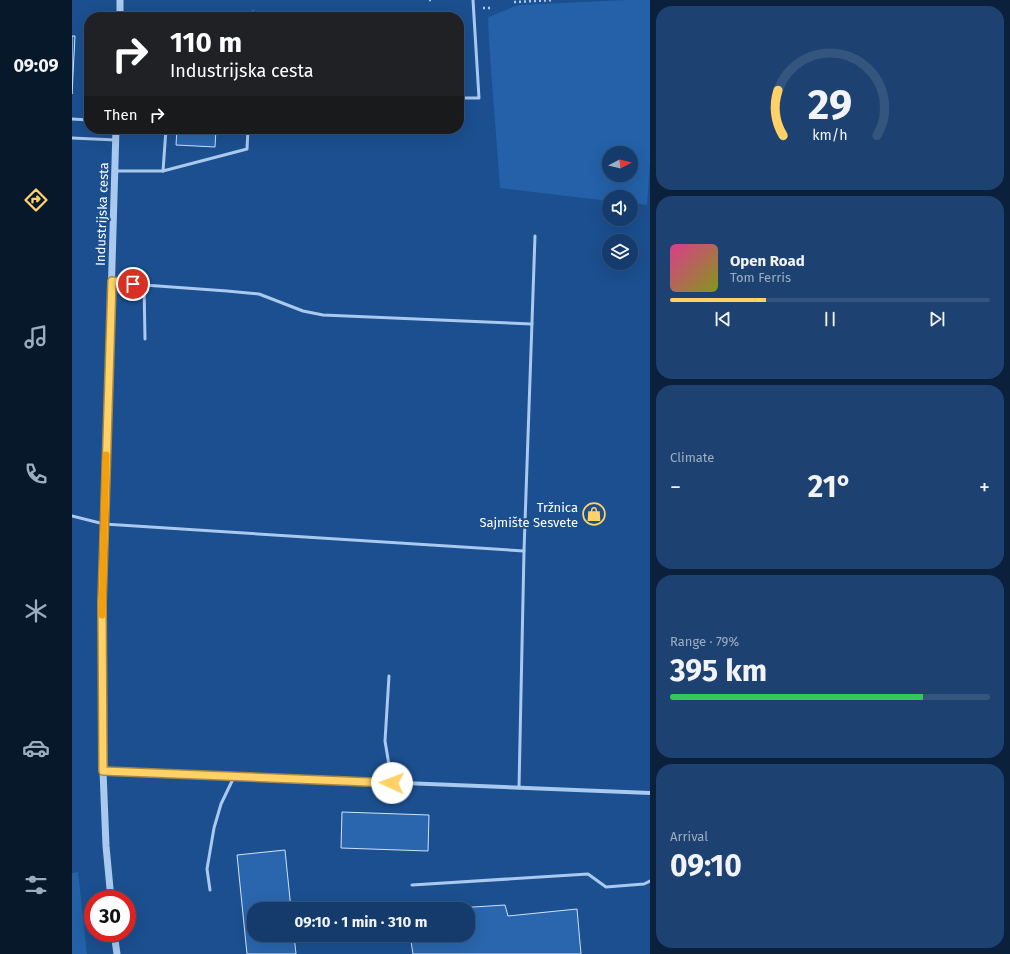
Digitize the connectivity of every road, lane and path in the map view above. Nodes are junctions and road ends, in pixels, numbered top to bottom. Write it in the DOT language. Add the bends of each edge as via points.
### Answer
graph roads {
  1 [pos="120,0"];
  2 [pos="429,0"];
  3 [pos="433,0"];
  4 [pos="473,0"];
  5 [pos="554,0"];
  6 [pos="514,2"];
  7 [pos="120,12"];
  8 [pos="464,98"];
  9 [pos="72,119"];
  10 [pos="84,120"];
  11 [pos="116,134"];
  12 [pos="166,134"];
  13 [pos="248,134"];
  14 [pos="72,138"];
  15 [pos="116,140"];
  16 [pos="115,171"];
  17 [pos="163,171"];
  18 [pos="535,236"];
  19 [pos="112,281"];
  20 [pos="144,285"];
  21 [pos="532,324"];
  22 [pos="145,339"];
  23 [pos="72,516"];
  24 [pos="104,524"];
  25 [pos="524,551"];
  26 [pos="389,676"];
  27 [pos="103,771"];
  28 [pos="234,777"];
  29 [pos="392,783"];
  30 [pos="519,788"];
  31 [pos="650,794"];
  32 [pos="650,881"];
  33 [pos="412,885"];
  34 [pos="110,890"];
  35 [pos="210,890"];
  36 [pos="115,942"];
  37 [pos="116,954"];
  1 -- 7 [label="street"];
  2 -- 3 [label="path"];
  4 -- 8 [label="lane" via="478,98"];
  5 -- 6 [label="path"];
  9 -- 10 [label="lane"];
  11 -- 15 [label="street, Industrijska cesta"];
  12 -- 17 [label="lane"];
  13 -- 17 [label="lane" via="247,149"];
  14 -- 15 [label="lane"];
  15 -- 16 [label="street, Industrijska cesta"];
  16 -- 17 [label="lane"];
  16 -- 19 [label="street, Industrijska cesta"];
  18 -- 21 [label="lane"];
  19 -- 20 [label="lane"];
  19 -- 24 [label="street, Industrijska cesta"];
  20 -- 21 [label="lane" via="259,294 304,311 323,315"];
  20 -- 22 [label="lane"];
  21 -- 25 [label="lane"];
  23 -- 24 [label="lane"];
  24 -- 25 [label="lane"];
  24 -- 27 [label="street, Industrijska cesta"];
  25 -- 30 [label="lane"];
  26 -- 29 [label="lane" via="385,741"];
  27 -- 28 [label="street"];
  27 -- 34 [label="street, Industrijska cesta"];
  28 -- 29 [label="street"];
  28 -- 35 [label="lane" via="221,804 214,828 207,869"];
  29 -- 30 [label="street"];
  30 -- 31 [label="street"];
  32 -- 33 [label="lane" via="644,884 606,887 588,874"];
  36 -- 37 [label="street"];
}
